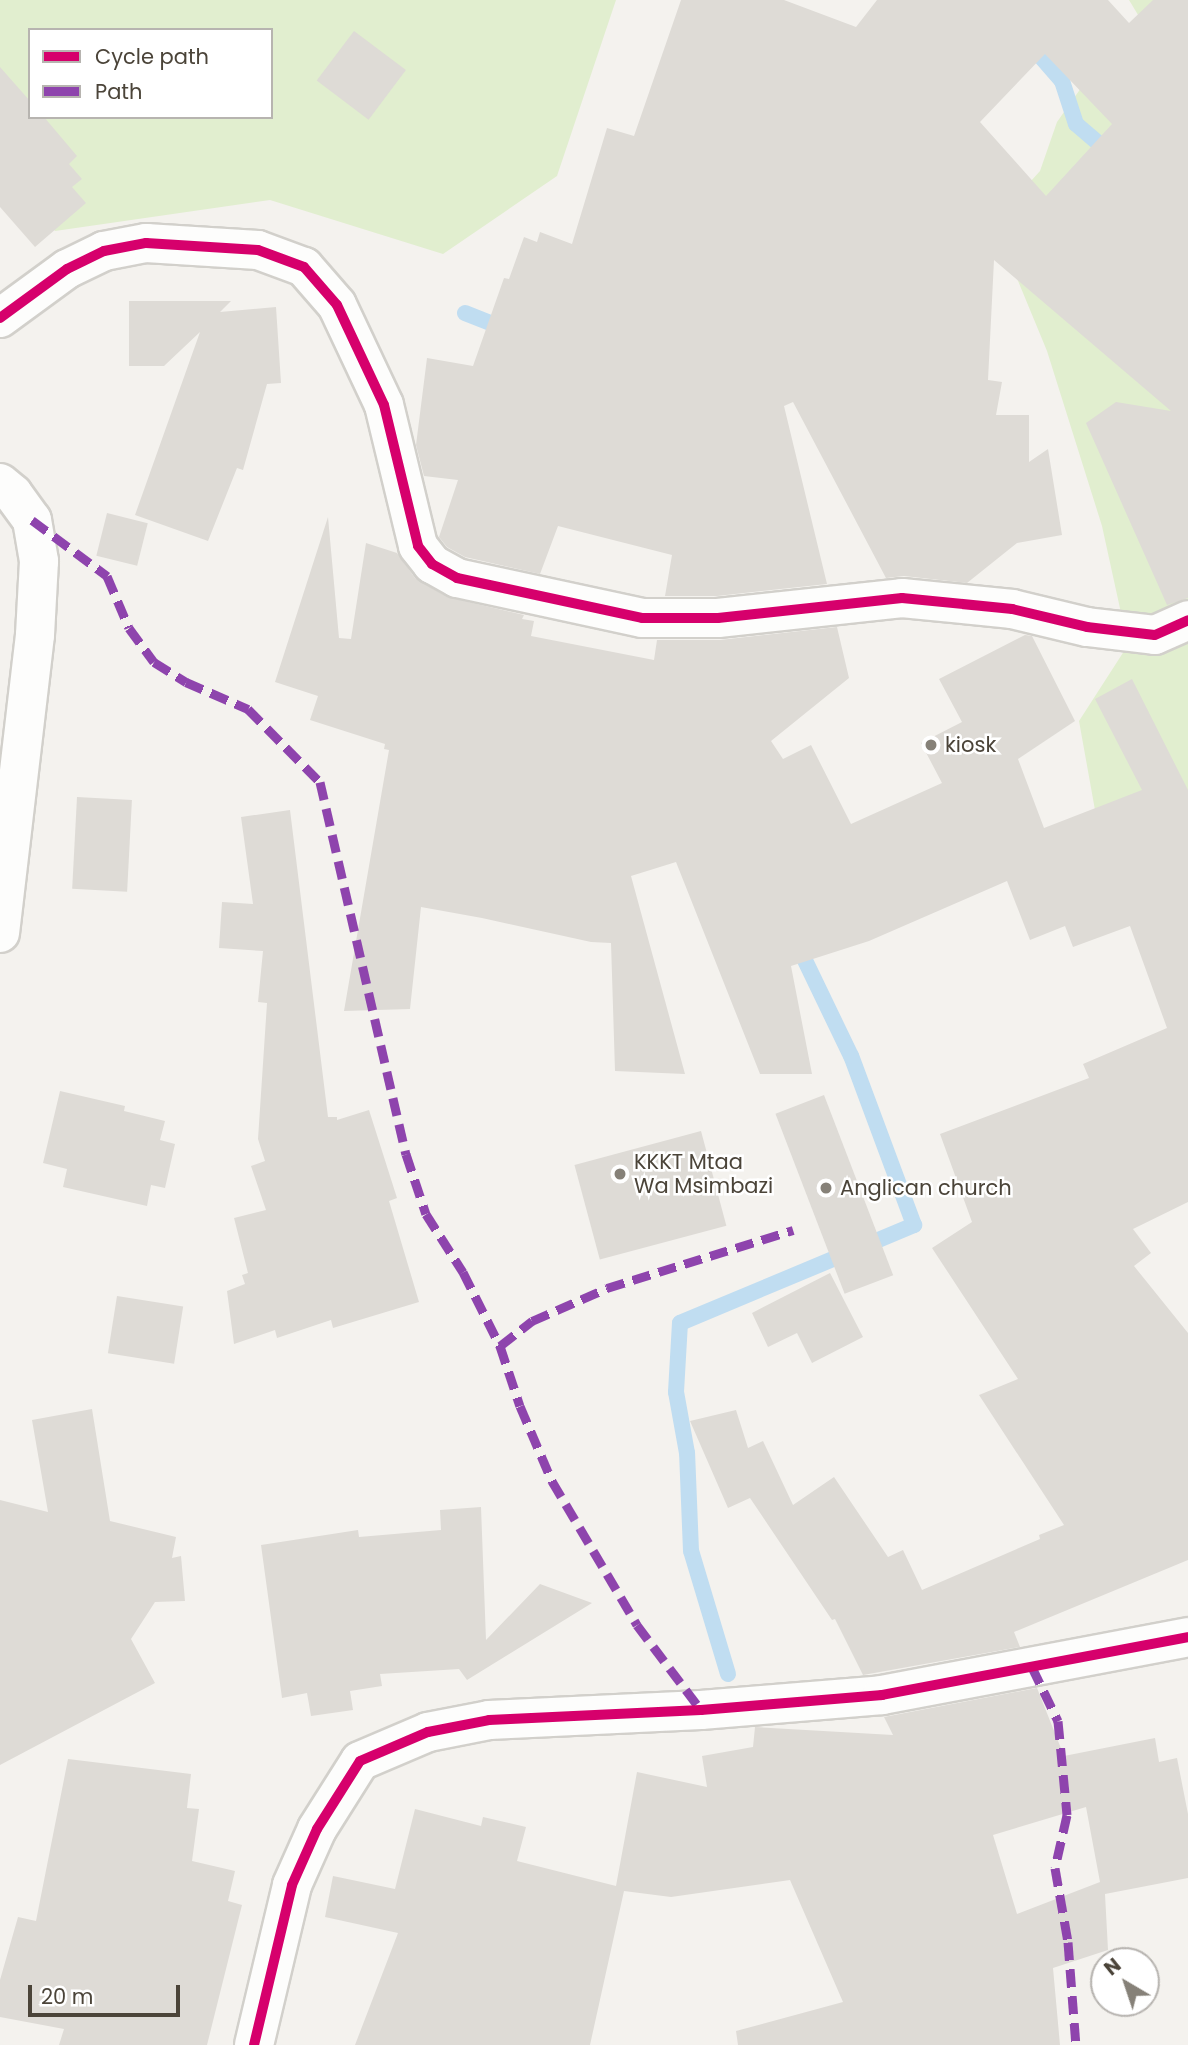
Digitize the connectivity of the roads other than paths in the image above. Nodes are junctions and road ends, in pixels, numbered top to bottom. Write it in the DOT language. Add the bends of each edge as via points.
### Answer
graph roads {
  1 [pos="0,318"];
  2 [pos="0,483"];
  3 [pos="1172,627"];
  4 [pos="0,933"];
  5 [pos="1188,1637"];
  6 [pos="254,2045"];
  1 -- 3 [label="street" via="67,269 104,251 146,243 258,250 304,267 337,305 384,405 418,545 432,564 457,578 642,618 718,618 902,598 1012,609 1087,627"];
  2 -- 4 [label="street" via="32,520 40,561"];
  5 -- 6 [label="street" via="882,1695 489,1720 428,1732 360,1761 317,1829 292,1885"];
}
